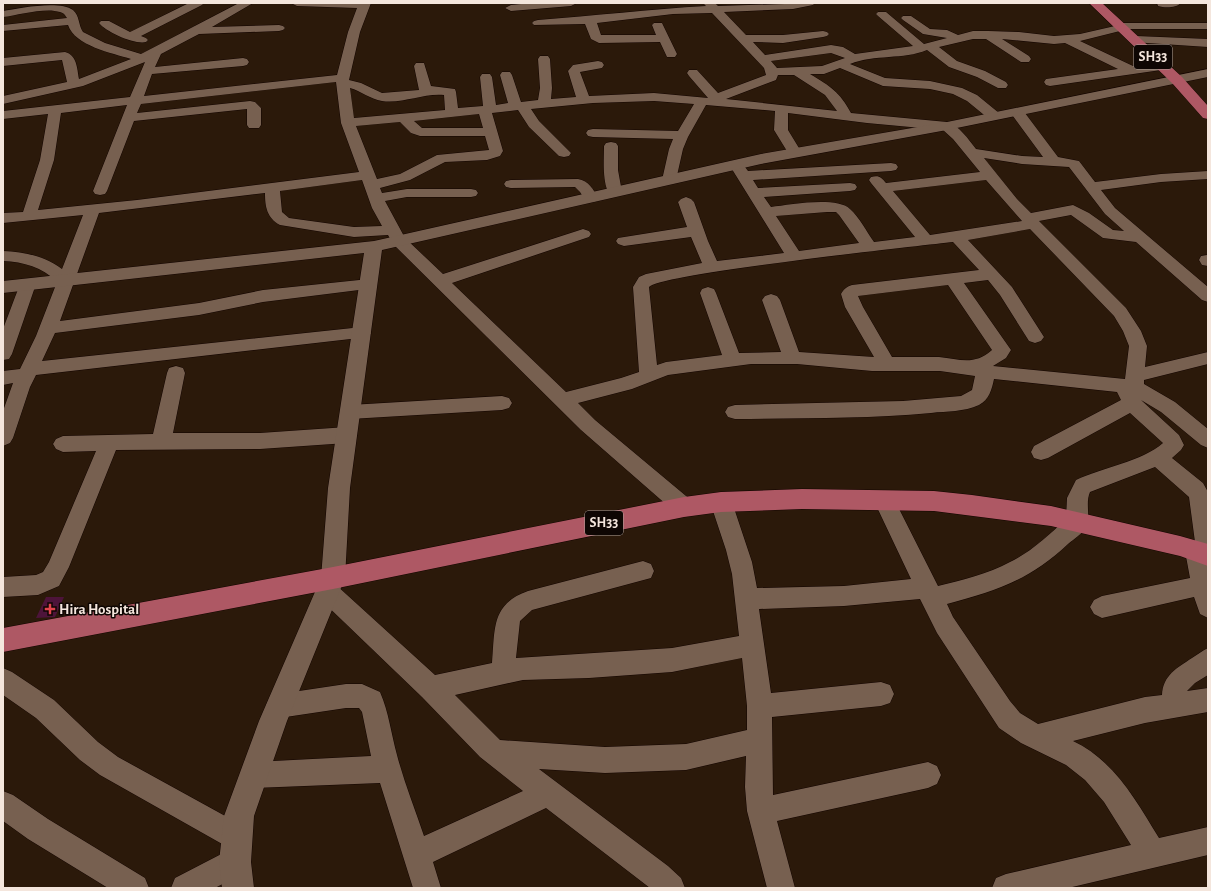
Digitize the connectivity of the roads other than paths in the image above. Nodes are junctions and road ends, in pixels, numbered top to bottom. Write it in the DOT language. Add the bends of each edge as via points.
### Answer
graph roads {
  1 [pos="198,3"];
  2 [pos="247,3"];
  3 [pos="297,3"];
  4 [pos="571,3"];
  5 [pos="809,3"];
  6 [pos="1095,3"];
  7 [pos="1175,3"];
  8 [pos="365,4"];
  9 [pos="1162,4"];
  10 [pos="711,6"];
  11 [pos="678,7"];
  12 [pos="511,8"];
  13 [pos="643,10"];
  14 [pos="3,14"];
  15 [pos="882,14"];
  16 [pos="908,18"];
  17 [pos="590,20"];
  18 [pos="74,21"];
  19 [pos="105,23"];
  20 [pos="538,23"];
  21 [pos="1208,26"];
  22 [pos="1122,27"];
  23 [pos="3,28"];
  24 [pos="279,28"];
  25 [pos="196,31"];
  26 [pos="823,34"];
  27 [pos="988,35"];
  28 [pos="130,36"];
  29 [pos="663,38"];
  30 [pos="741,38"];
  31 [pos="956,39"];
  32 [pos="1067,39"];
  33 [pos="1136,40"];
  34 [pos="1208,43"];
  35 [pos="926,47"];
  36 [pos="161,50"];
  37 [pos="671,54"];
  38 [pos="143,58"];
  39 [pos="855,58"];
  40 [pos="544,59"];
  41 [pos="762,59"];
  42 [pos="1026,59"];
  43 [pos="3,62"];
  44 [pos="243,62"];
  45 [pos="840,64"];
  46 [pos="598,65"];
  47 [pos="420,66"];
  48 [pos="1161,66"];
  49 [pos="1131,70"];
  50 [pos="147,71"];
  51 [pos="772,72"];
  52 [pos="798,72"];
  53 [pos="693,73"];
  54 [pos="1208,73"];
  55 [pos="506,75"];
  56 [pos="486,77"];
  57 [pos="1177,80"];
  58 [pos="342,81"];
  59 [pos="1050,82"];
  60 [pos="74,84"];
  61 [pos="1002,85"];
  62 [pos="431,91"];
  63 [pos="4,95"];
  64 [pos="584,100"];
  65 [pos="709,100"];
  66 [pos="135,101"];
  67 [pos="544,104"];
  68 [pos="519,107"];
  69 [pos="782,108"];
  70 [pos="56,109"];
  71 [pos="488,110"];
  72 [pos="1017,112"];
  73 [pos="452,113"];
  74 [pos="3,115"];
  75 [pos="1208,115"];
  76 [pos="846,116"];
  77 [pos="994,116"];
  78 [pos="128,118"];
  79 [pos="403,118"];
  80 [pos="348,123"];
  81 [pos="254,125"];
  82 [pos="947,126"];
  83 [pos="492,132"];
  84 [pos="593,133"];
  85 [pos="682,135"];
  86 [pos="611,146"];
  87 [pos="971,152"];
  88 [pos="564,153"];
  89 [pos="795,153"];
  90 [pos="1053,161"];
  91 [pos="891,167"];
  92 [pos="866,168"];
  93 [pos="740,170"];
  94 [pos="1208,174"];
  95 [pos="989,175"];
  96 [pos="669,180"];
  97 [pos="511,184"];
  98 [pos="372,186"];
  99 [pos="273,187"];
  100 [pos="850,187"];
  101 [pos="1091,187"];
  102 [pos="883,188"];
  103 [pos="100,191"];
  104 [pos="615,192"];
  105 [pos="471,193"];
  106 [pos="754,193"];
  107 [pos="591,198"];
  108 [pos="686,202"];
  109 [pos="93,209"];
  110 [pos="766,212"];
  111 [pos="29,215"];
  112 [pos="3,218"];
  113 [pos="1030,221"];
  114 [pos="696,231"];
  115 [pos="582,234"];
  116 [pos="396,235"];
  117 [pos="956,236"];
  118 [pos="1140,237"];
  119 [pos="926,240"];
  120 [pos="624,241"];
  121 [pos="374,246"];
  122 [pos="869,246"];
  123 [pos="3,256"];
  124 [pos="794,256"];
  125 [pos="712,267"];
  126 [pos="992,274"];
  127 [pos="954,279"];
  128 [pos="65,280"];
  129 [pos="440,281"];
  130 [pos="28,284"];
  131 [pos="369,284"];
  132 [pos="3,287"];
  133 [pos="708,293"];
  134 [pos="1208,296"];
  135 [pos="770,300"];
  136 [pos="10,320"];
  137 [pos="48,328"];
  138 [pos="362,333"];
  139 [pos="1035,337"];
  140 [pos="3,354"];
  141 [pos="792,357"];
  142 [pos="1208,358"];
  143 [pos="733,360"];
  144 [pos="887,364"];
  145 [pos="965,368"];
  146 [pos="985,371"];
  147 [pos="28,372"];
  148 [pos="176,373"];
  149 [pos="649,376"];
  150 [pos="3,378"];
  151 [pos="1131,388"];
  152 [pos="563,400"];
  153 [pos="502,403"];
  154 [pos="350,412"];
  155 [pos="735,412"];
  156 [pos="347,434"];
  157 [pos="3,438"];
  158 [pos="1208,440"];
  159 [pos="161,441"];
  160 [pos="109,443"];
  161 [pos="63,444"];
  162 [pos="1041,452"];
  163 [pos="1157,458"];
  164 [pos="885,500"];
  165 [pos="721,502"];
  166 [pos="684,507"];
  167 [pos="1077,522"];
  168 [pos="1204,553"];
  169 [pos="643,571"];
  170 [pos="330,584"];
  171 [pos="3,586"];
  172 [pos="929,593"];
  173 [pos="1206,596"];
  174 [pos="746,599"];
  175 [pos="1102,606"];
  176 [pos="3,640"];
  177 [pos="752,646"];
  178 [pos="1208,660"];
  179 [pos="503,671"];
  180 [pos="3,680"];
  181 [pos="431,688"];
  182 [pos="881,694"];
  183 [pos="1208,700"];
  184 [pos="1174,705"];
  185 [pos="280,706"];
  186 [pos="760,706"];
  187 [pos="1038,737"];
  188 [pos="760,740"];
  189 [pos="496,753"];
  190 [pos="389,769"];
  191 [pos="254,775"];
  192 [pos="928,775"];
  193 [pos="548,793"];
  194 [pos="3,805"];
  195 [pos="761,811"];
  196 [pos="1208,841"];
  197 [pos="1152,854"];
  198 [pos="416,855"];
  199 [pos="237,862"];
  200 [pos="135,888"];
  201 [pos="185,888"];
  202 [pos="427,888"];
  203 [pos="671,888"];
  204 [pos="781,888"];
  205 [pos="1006,888"];
  1 -- 28 [label="street"];
  2 -- 25 [label="street"];
  3 -- 8 [label="street"];
  4 -- 12 [label="street"];
  5 -- 10 [label="street" via="793,6"];
  6 -- 22 [label="main road, SH33"];
  7 -- 9 [label="street"];
  8 -- 58 [label="street" via="354,32"];
  10 -- 11 [label="street"];
  10 -- 30 [label="street"];
  11 -- 13 [label="street"];
  13 -- 17 [label="street"];
  13 -- 29 [label="street"];
  14 -- 18 [label="street" via="59,8 68,11"];
  15 -- 35 [label="street"];
  16 -- 31 [label="street" via="927,32 947,33"];
  17 -- 20 [label="street"];
  17 -- 29 [label="street" via="595,37 599,40"];
  18 -- 23 [label="street"];
  18 -- 38 [label="street" via="74,28 80,35 107,47"];
  19 -- 28 [label="street"];
  21 -- 22 [label="street"];
  22 -- 32 [label="street"];
  22 -- 33 [label="main road, SH33"];
  24 -- 25 [label="street"];
  25 -- 36 [label="street"];
  26 -- 30 [label="street" via="783,39"];
  27 -- 31 [label="street"];
  27 -- 32 [label="street" via="1047,40"];
  27 -- 42 [label="street"];
  28 -- 36 [label="street"];
  29 -- 37 [label="street"];
  30 -- 41 [label="street"];
  31 -- 35 [label="street"];
  32 -- 49 [label="street"];
  33 -- 34 [label="street"];
  33 -- 48 [label="main road, SH33"];
  35 -- 39 [label="street"];
  35 -- 61 [label="street" via="952,64 981,74"];
  36 -- 38 [label="street"];
  36 -- 50 [label="street"];
  38 -- 60 [label="street"];
  39 -- 41 [label="street" via="839,50 830,49"];
  39 -- 45 [label="street"];
  40 -- 67 [label="street"];
  41 -- 51 [label="street"];
  43 -- 60 [label="street" via="65,56 68,58"];
  44 -- 50 [label="street"];
  45 -- 52 [label="street" via="824,70"];
  45 -- 77 [label="street" via="883,82 930,85 957,91 972,98"];
  46 -- 64 [label="street" via="574,71"];
  47 -- 62 [label="street" via="425,89"];
  48 -- 49 [label="street"];
  48 -- 57 [label="main road, SH33"];
  49 -- 59 [label="street"];
  50 -- 66 [label="street"];
  51 -- 52 [label="street"];
  51 -- 65 [label="street" via="772,77"];
  52 -- 76 [label="street" via="830,92"];
  53 -- 65 [label="street"];
  54 -- 57 [label="street"];
  55 -- 68 [label="street" via="510,92"];
  56 -- 71 [label="street"];
  57 -- 72 [label="street"];
  57 -- 75 [label="main road, SH33"];
  58 -- 62 [label="street" via="356,84 381,97"];
  58 -- 66 [label="street"];
  58 -- 80 [label="street"];
  60 -- 63 [label="street"];
  62 -- 73 [label="street" via="450,92"];
  64 -- 65 [label="street" via="654,97"];
  64 -- 67 [label="street"];
  65 -- 69 [label="street"];
  65 -- 85 [label="street"];
  66 -- 70 [label="street"];
  66 -- 78 [label="street"];
  67 -- 68 [label="street"];
  68 -- 71 [label="street"];
  68 -- 88 [label="street"];
  69 -- 76 [label="street"];
  69 -- 89 [label="street" via="781,130"];
  70 -- 74 [label="street"];
  70 -- 111 [label="street" via="47,160"];
  71 -- 73 [label="street"];
  71 -- 83 [label="street"];
  72 -- 77 [label="street"];
  72 -- 90 [label="street"];
  73 -- 79 [label="street"];
  76 -- 82 [label="street"];
  77 -- 82 [label="street"];
  78 -- 81 [label="street" via="250,105 255,111"];
  78 -- 103 [label="street"];
  79 -- 80 [label="street"];
  79 -- 83 [label="street" via="420,132"];
  80 -- 98 [label="street"];
  82 -- 87 [label="street"];
  82 -- 89 [label="street"];
  83 -- 98 [label="street" via="496,151 491,155 442,158 405,177"];
  84 -- 85 [label="street"];
  85 -- 96 [label="street"];
  86 -- 104 [label="street" via="611,170"];
  87 -- 90 [label="street" via="1022,160"];
  87 -- 95 [label="street"];
  89 -- 93 [label="street"];
  90 -- 101 [label="street" via="1074,164"];
  91 -- 92 [label="street"];
  92 -- 93 [label="street"];
  92 -- 102 [label="street"];
  93 -- 96 [label="street"];
  93 -- 106 [label="street"];
  94 -- 101 [label="street"];
  95 -- 102 [label="street"];
  95 -- 113 [label="street"];
  96 -- 104 [label="street"];
  97 -- 107 [label="street" via="578,183 586,189"];
  98 -- 99 [label="street"];
  98 -- 105 [label="street" via="407,193"];
  98 -- 116 [label="street"];
  99 -- 109 [label="street"];
  99 -- 116 [label="street" via="273,209 285,222"];
  100 -- 106 [label="street"];
  101 -- 118 [label="street" via="1110,211"];
  102 -- 119 [label="street"];
  104 -- 107 [label="street"];
  106 -- 110 [label="street"];
  107 -- 116 [label="street"];
  108 -- 114 [label="street"];
  109 -- 111 [label="street"];
  109 -- 128 [label="street"];
  110 -- 122 [label="street" via="830,207 841,209"];
  110 -- 124 [label="street"];
  111 -- 112 [label="street"];
  113 -- 117 [label="street"];
  113 -- 118 [label="street" via="1073,210 1109,235"];
  113 -- 151 [label="street" via="1120,312 1127,323 1138,346"];
  114 -- 120 [label="street"];
  114 -- 125 [label="street"];
  115 -- 129 [label="street"];
  116 -- 121 [label="street"];
  116 -- 129 [label="street"];
  117 -- 119 [label="street"];
  117 -- 126 [label="street"];
  118 -- 134 [label="street"];
  119 -- 122 [label="street"];
  121 -- 128 [label="street"];
  121 -- 131 [label="street"];
  122 -- 124 [label="street"];
  123 -- 128 [label="street" via="32,260 58,273"];
  124 -- 125 [label="street"];
  125 -- 149 [label="street" via="652,278 645,281 641,287"];
  126 -- 127 [label="street"];
  126 -- 139 [label="street"];
  127 -- 144 [label="street" via="859,289 849,294"];
  127 -- 145 [label="street" via="1002,350 994,359"];
  128 -- 130 [label="street"];
  128 -- 137 [label="street"];
  129 -- 152 [label="street"];
  130 -- 132 [label="street"];
  130 -- 136 [label="street"];
  131 -- 137 [label="street" via="263,296 199,309"];
  131 -- 138 [label="street"];
  133 -- 143 [label="street"];
  135 -- 141 [label="street"];
  136 -- 140 [label="street"];
  137 -- 147 [label="street"];
  138 -- 147 [label="street"];
  138 -- 154 [label="street"];
  141 -- 143 [label="street"];
  141 -- 144 [label="street" via="854,364"];
  142 -- 151 [label="street"];
  143 -- 149 [label="street" via="673,368"];
  144 -- 145 [label="street" via="940,364"];
  145 -- 146 [label="street"];
  146 -- 151 [label="street"];
  146 -- 155 [label="street" via="983,387 978,396 960,402 891,409"];
  147 -- 150 [label="street"];
  147 -- 157 [label="street"];
  148 -- 159 [label="street"];
  149 -- 152 [label="street"];
  151 -- 158 [label="street" via="1168,407"];
  151 -- 162 [label="street"];
  151 -- 163 [label="street" via="1174,445"];
  152 -- 166 [label="street" via="588,425"];
  153 -- 154 [label="street"];
  154 -- 156 [label="street"];
  156 -- 159 [label="street" via="260,442"];
  156 -- 170 [label="street"];
  159 -- 160 [label="street"];
  160 -- 161 [label="street"];
  160 -- 171 [label="street" via="51,579 38,585"];
  163 -- 167 [label="street" via="1083,486 1079,490"];
  163 -- 168 [label="street" via="1196,489 1200,497"];
  164 -- 165 [label="main road, SH33" via="802,499"];
  164 -- 167 [label="main road, SH33" via="972,505"];
  164 -- 172 [label="street"];
  165 -- 166 [label="main road, SH33"];
  165 -- 174 [label="street" via="743,567"];
  166 -- 170 [label="main road, SH33"];
  167 -- 168 [label="main road, SH33"];
  167 -- 172 [label="street" via="1049,547 1016,570 980,584"];
  168 -- 173 [label="street"];
  169 -- 179 [label="street" via="517,606 508,621"];
  170 -- 176 [label="main road, SH33"];
  170 -- 181 [label="street"];
  170 -- 185 [label="street"];
  172 -- 174 [label="street"];
  172 -- 187 [label="street" via="945,625 1001,710 1022,730"];
  173 -- 175 [label="street"];
  174 -- 177 [label="street"];
  177 -- 179 [label="street" via="672,660"];
  177 -- 186 [label="street"];
  178 -- 184 [label="street" via="1178,682"];
  179 -- 181 [label="street"];
  180 -- 199 [label="street" via="45,709 89,751"];
  181 -- 189 [label="street"];
  182 -- 186 [label="street"];
  183 -- 184 [label="street"];
  184 -- 187 [label="street"];
  185 -- 190 [label="street" via="346,696 362,696 371,701"];
  185 -- 191 [label="street"];
  186 -- 188 [label="street"];
  187 -- 197 [label="street" via="1082,760 1102,776 1113,789"];
  188 -- 189 [label="street" via="686,757 605,760"];
  188 -- 195 [label="street" via="758,787"];
  189 -- 193 [label="street"];
  190 -- 191 [label="street"];
  190 -- 198 [label="street"];
  191 -- 199 [label="street" via="239,816"];
  192 -- 195 [label="street"];
  193 -- 198 [label="street"];
  193 -- 203 [label="street"];
  194 -- 200 [label="street"];
  195 -- 204 [label="street"];
  196 -- 197 [label="street"];
  197 -- 205 [label="street"];
  198 -- 202 [label="street"];
  199 -- 201 [label="street"];
}
